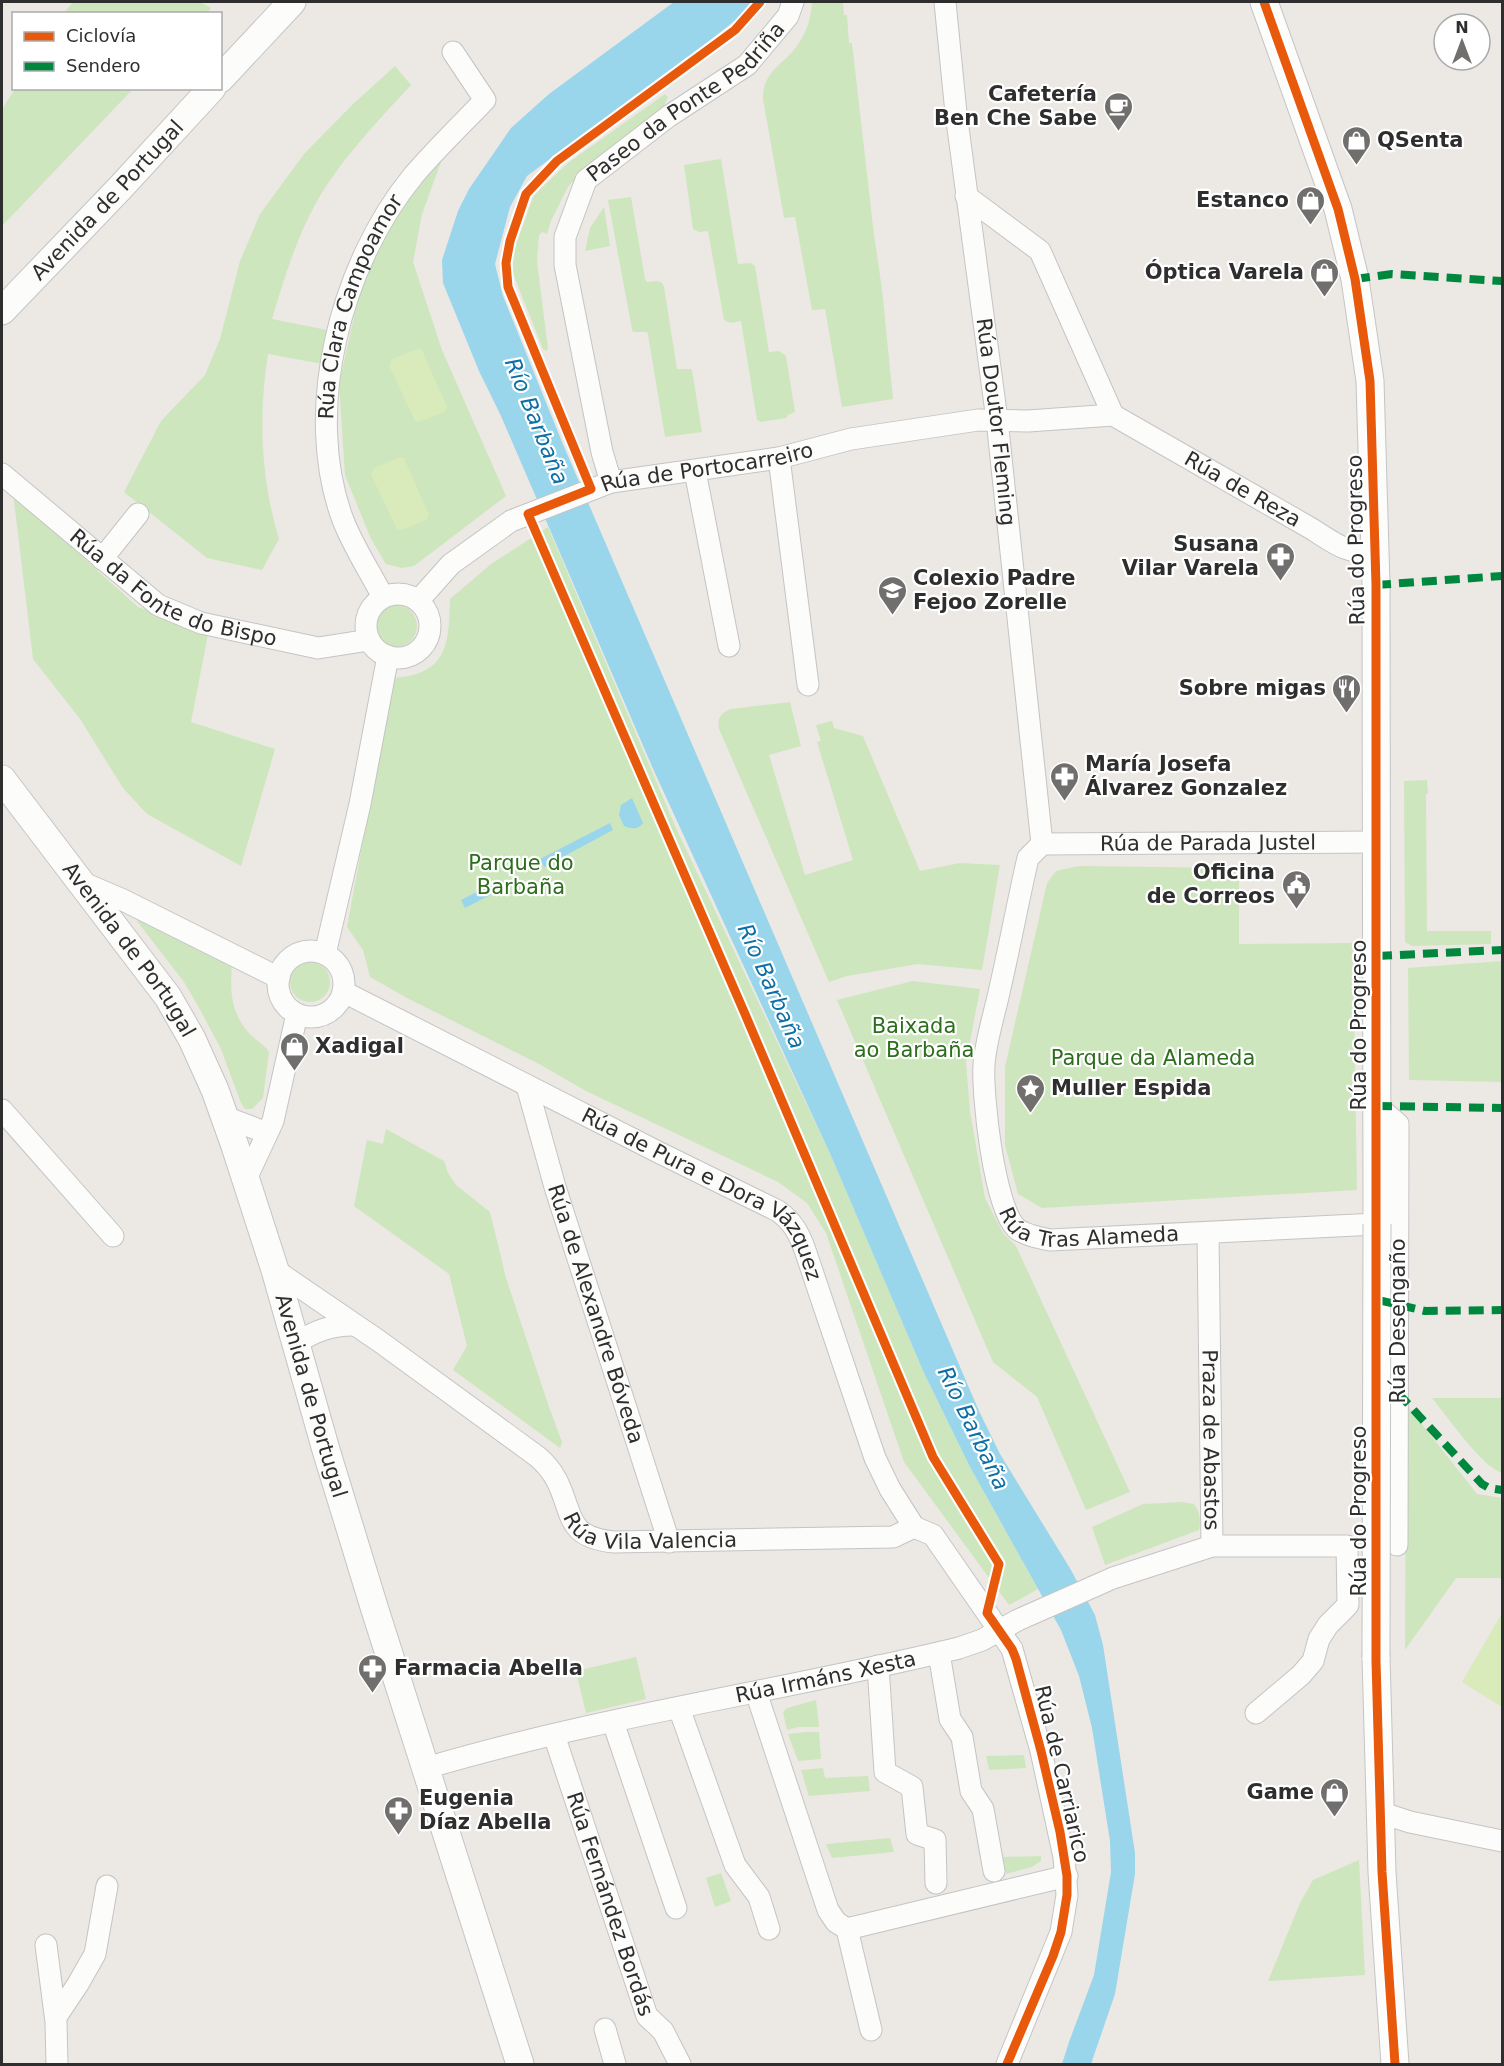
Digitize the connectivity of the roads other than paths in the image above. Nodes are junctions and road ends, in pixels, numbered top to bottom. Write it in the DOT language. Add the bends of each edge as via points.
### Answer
graph roads {
  1 [pos="292,2"];
  2 [pos="793,2"];
  3 [pos="945,2"];
  4 [pos="1264,2"];
  5 [pos="453,52"];
  6 [pos="222,77"];
  7 [pos="210,90"];
  8 [pos="966,196"];
  9 [pos="2,311"];
  10 [pos="1113,415"];
  11 [pos="997,420"];
  12 [pos="779,458"];
  13 [pos="695,471"];
  14 [pos="2,474"];
  15 [pos="611,482"];
  16 [pos="138,514"];
  17 [pos="1376,552"];
  18 [pos="102,559"];
  19 [pos="383,597"];
  20 [pos="418,601"];
  21 [pos="369,640"];
  22 [pos="729,646"];
  23 [pos="388,656"];
  24 [pos="808,685"];
  25 [pos="2,779"];
  26 [pos="1376,842"];
  27 [pos="1042,844"];
  28 [pos="111,902"];
  29 [pos="325,954"];
  30 [pos="279,978"];
  31 [pos="344,992"];
  32 [pos="297,1014"];
  33 [pos="527,1086"];
  34 [pos="1377,1106"];
  35 [pos="2,1110"];
  36 [pos="225,1117"];
  37 [pos="266,1125"];
  38 [pos="236,1146"];
  39 [pos="246,1179"];
  40 [pos="1377,1224"];
  41 [pos="1208,1233"];
  42 [pos="113,1236"];
  43 [pos="275,1270"];
  44 [pos="286,1305"];
  45 [pos="329,1307"];
  46 [pos="353,1324"];
  47 [pos="296,1342"];
  48 [pos="914,1527"];
  49 [pos="669,1542"];
  50 [pos="1397,1545"];
  51 [pos="1212,1546"];
  52 [pos="1009,1625"];
  53 [pos="939,1653"];
  54 [pos="878,1666"];
  55 [pos="756,1692"];
  56 [pos="679,1708"];
  57 [pos="1256,1713"];
  58 [pos="614,1722"];
  59 [pos="554,1735"];
  60 [pos="426,1768"];
  61 [pos="1380,1812"];
  62 [pos="1503,1841"];
  63 [pos="994,1871"];
  64 [pos="1067,1876"];
  65 [pos="936,1883"];
  66 [pos="107,1886"];
  67 [pos="676,1908"];
  68 [pos="769,1929"];
  69 [pos="847,1929"];
  70 [pos="46,1945"];
  71 [pos="56,2017"];
  72 [pos="605,2029"];
  73 [pos="872,2030"];
  74 [pos="57,2064"];
  75 [pos="520,2064"];
  76 [pos="615,2064"];
  77 [pos="680,2064"];
  78 [pos="1007,2064"];
  79 [pos="1395,2064"];
  1 -- 6 [label="street"];
  2 -- 15 [label="street, Paseo da Ponte Pedriña" via="788,16 747,65 669,116 586,180 565,237 565,265"];
  3 -- 8 [label="street, Rúa Doutor Fleming"];
  4 -- 17 [label="street, Rúa do Progreso" via="1338,209 1355,279 1370,381"];
  5 -- 19 [label="street, Rúa Clara Campoamor" via="485,100 413,176 386,214 347,296 331,371 328,444 337,500"];
  7 -- 9 [label="street, Avenida de Portugal"];
  8 -- 10 [label="street" via="1040,251"];
  8 -- 11 [label="street, Rúa Doutor Fleming"];
  10 -- 11 [label="street"];
  10 -- 17 [label="street, Rúa de Reza" via="1342,548"];
  11 -- 12 [label="street, Rúa de Portocarreiro" via="872,436"];
  11 -- 27 [label="street, Rúa Doutor Fleming"];
  12 -- 13 [label="street, Rúa de Portocarreiro"];
  12 -- 24 [label="street"];
  13 -- 15 [label="street, Rúa de Portocarreiro"];
  13 -- 22 [label="street"];
  14 -- 18 [label="street, Rúa da Fonte do Bispo"];
  15 -- 20 [label="street, Rúa de Portocarreiro" via="511,521 451,564"];
  16 -- 18 [label="street"];
  17 -- 26 [label="street, Rúa do Progreso"];
  18 -- 21 [label="street, Rúa da Fonte do Bispo" via="158,605 201,623 318,648"];
  19 -- 20 [label="street" via="407,595"];
  19 -- 21 [label="street" via="367,616"];
  20 -- 23 [label="street" via="429,623 425,641 412,654"];
  21 -- 23 [label="street"];
  23 -- 29 [label="street" via="360,804"];
  25 -- 28 [label="street, Avenida de Portugal" via="81,882"];
  26 -- 27 [label="street, Rúa de Parada Justel"];
  26 -- 34 [label="street, Rúa do Progreso"];
  27 -- 41 [label="street, Rúa Tras Alameda" via="1028,858 984,1063 990,1150 1009,1215 1017,1228 1050,1240"];
  28 -- 30 [label="street"];
  28 -- 36 [label="street, Avenida de Portugal" via="180,1017"];
  29 -- 30 [label="street" via="296,955"];
  29 -- 31 [label="street" via="341,970"];
  30 -- 32 [label="street" via="282,999"];
  31 -- 32 [label="street" via="326,1014"];
  31 -- 33 [label="street, Rúa de Pura e Dora Vázquez"];
  32 -- 37 [label="street"];
  33 -- 48 [label="street, Rúa de Pura e Dora Vázquez" via="759,1201 795,1227 875,1458"];
  33 -- 49 [label="street, Rúa de Alexandre Bóveda" via="551,1176"];
  34 -- 40 [label="street, Rúa do Progreso"];
  34 -- 50 [label="street, Rúa Desengaño" via="1398,1124"];
  35 -- 42 [label="street"];
  36 -- 37 [label="street"];
  36 -- 38 [label="street, Avenida de Portugal"];
  37 -- 38 [label="street"];
  37 -- 39 [label="street"];
  38 -- 39 [label="street, Avenida de Portugal"];
  39 -- 43 [label="street, Avenida de Portugal"];
  40 -- 41 [label="street, Rúa Tras Alameda"];
  40 -- 61 [label="street, Rúa do Progreso, bridge" via="1376,1657"];
  41 -- 51 [label="street, Praza de Abastos"];
  43 -- 44 [label="street, Avenida de Portugal"];
  43 -- 45 [label="street, Rúa Vila Valencia"];
  44 -- 45 [label="street"];
  44 -- 47 [label="street, Avenida de Portugal"];
  45 -- 46 [label="street, Rúa Vila Valencia"];
  46 -- 47 [label="street" via="322,1328"];
  46 -- 49 [label="street, Rúa Vila Valencia" via="538,1457 557,1480 570,1517 590,1537"];
  47 -- 60 [label="street, Avenida de Portugal"];
  48 -- 49 [label="street, Rúa Vila Valencia" via="893,1537"];
  48 -- 52 [label="street, Rúa de Carriarico" via="933,1535 987,1612"];
  51 -- 52 [label="street, Rúa Irmáns Xesta" via="1113,1578"];
  51 -- 57 [label="street, Praza de Abastos" via="1347,1546 1348,1605 1319,1639 1313,1661"];
  52 -- 53 [label="street, Rúa Irmáns Xesta" via="982,1640"];
  52 -- 64 [label="street, Rúa de Carriarico" via="1060,1832"];
  53 -- 54 [label="street, Rúa Irmáns Xesta"];
  53 -- 63 [label="street" via="950,1719 962,1737 971,1791 983,1809"];
  54 -- 55 [label="street, Rúa Irmáns Xesta"];
  54 -- 65 [label="street" via="885,1772 912,1787 917,1834 935,1840"];
  55 -- 56 [label="street, Rúa Irmáns Xesta"];
  55 -- 69 [label="street" via="828,1910"];
  56 -- 58 [label="street, Rúa Irmáns Xesta"];
  56 -- 68 [label="street" via="735,1865 759,1898"];
  58 -- 59 [label="street, Rúa Irmáns Xesta"];
  58 -- 67 [label="street"];
  59 -- 60 [label="street, Rúa Irmáns Xesta"];
  59 -- 77 [label="street, Rúa Fernández Bordás" via="647,2016 663,2031"];
  60 -- 75 [label="street, Avenida de Portugal"];
  61 -- 62 [label="street"];
  61 -- 79 [label="street, Rúa do Progreso"];
  64 -- 69 [label="street"];
  64 -- 78 [label="street, Rúa de Carriarico" via="1061,1932"];
  66 -- 71 [label="street" via="95,1954"];
  69 -- 73 [label="street"];
  70 -- 71 [label="street"];
  71 -- 74 [label="street"];
  72 -- 76 [label="street"];
}
